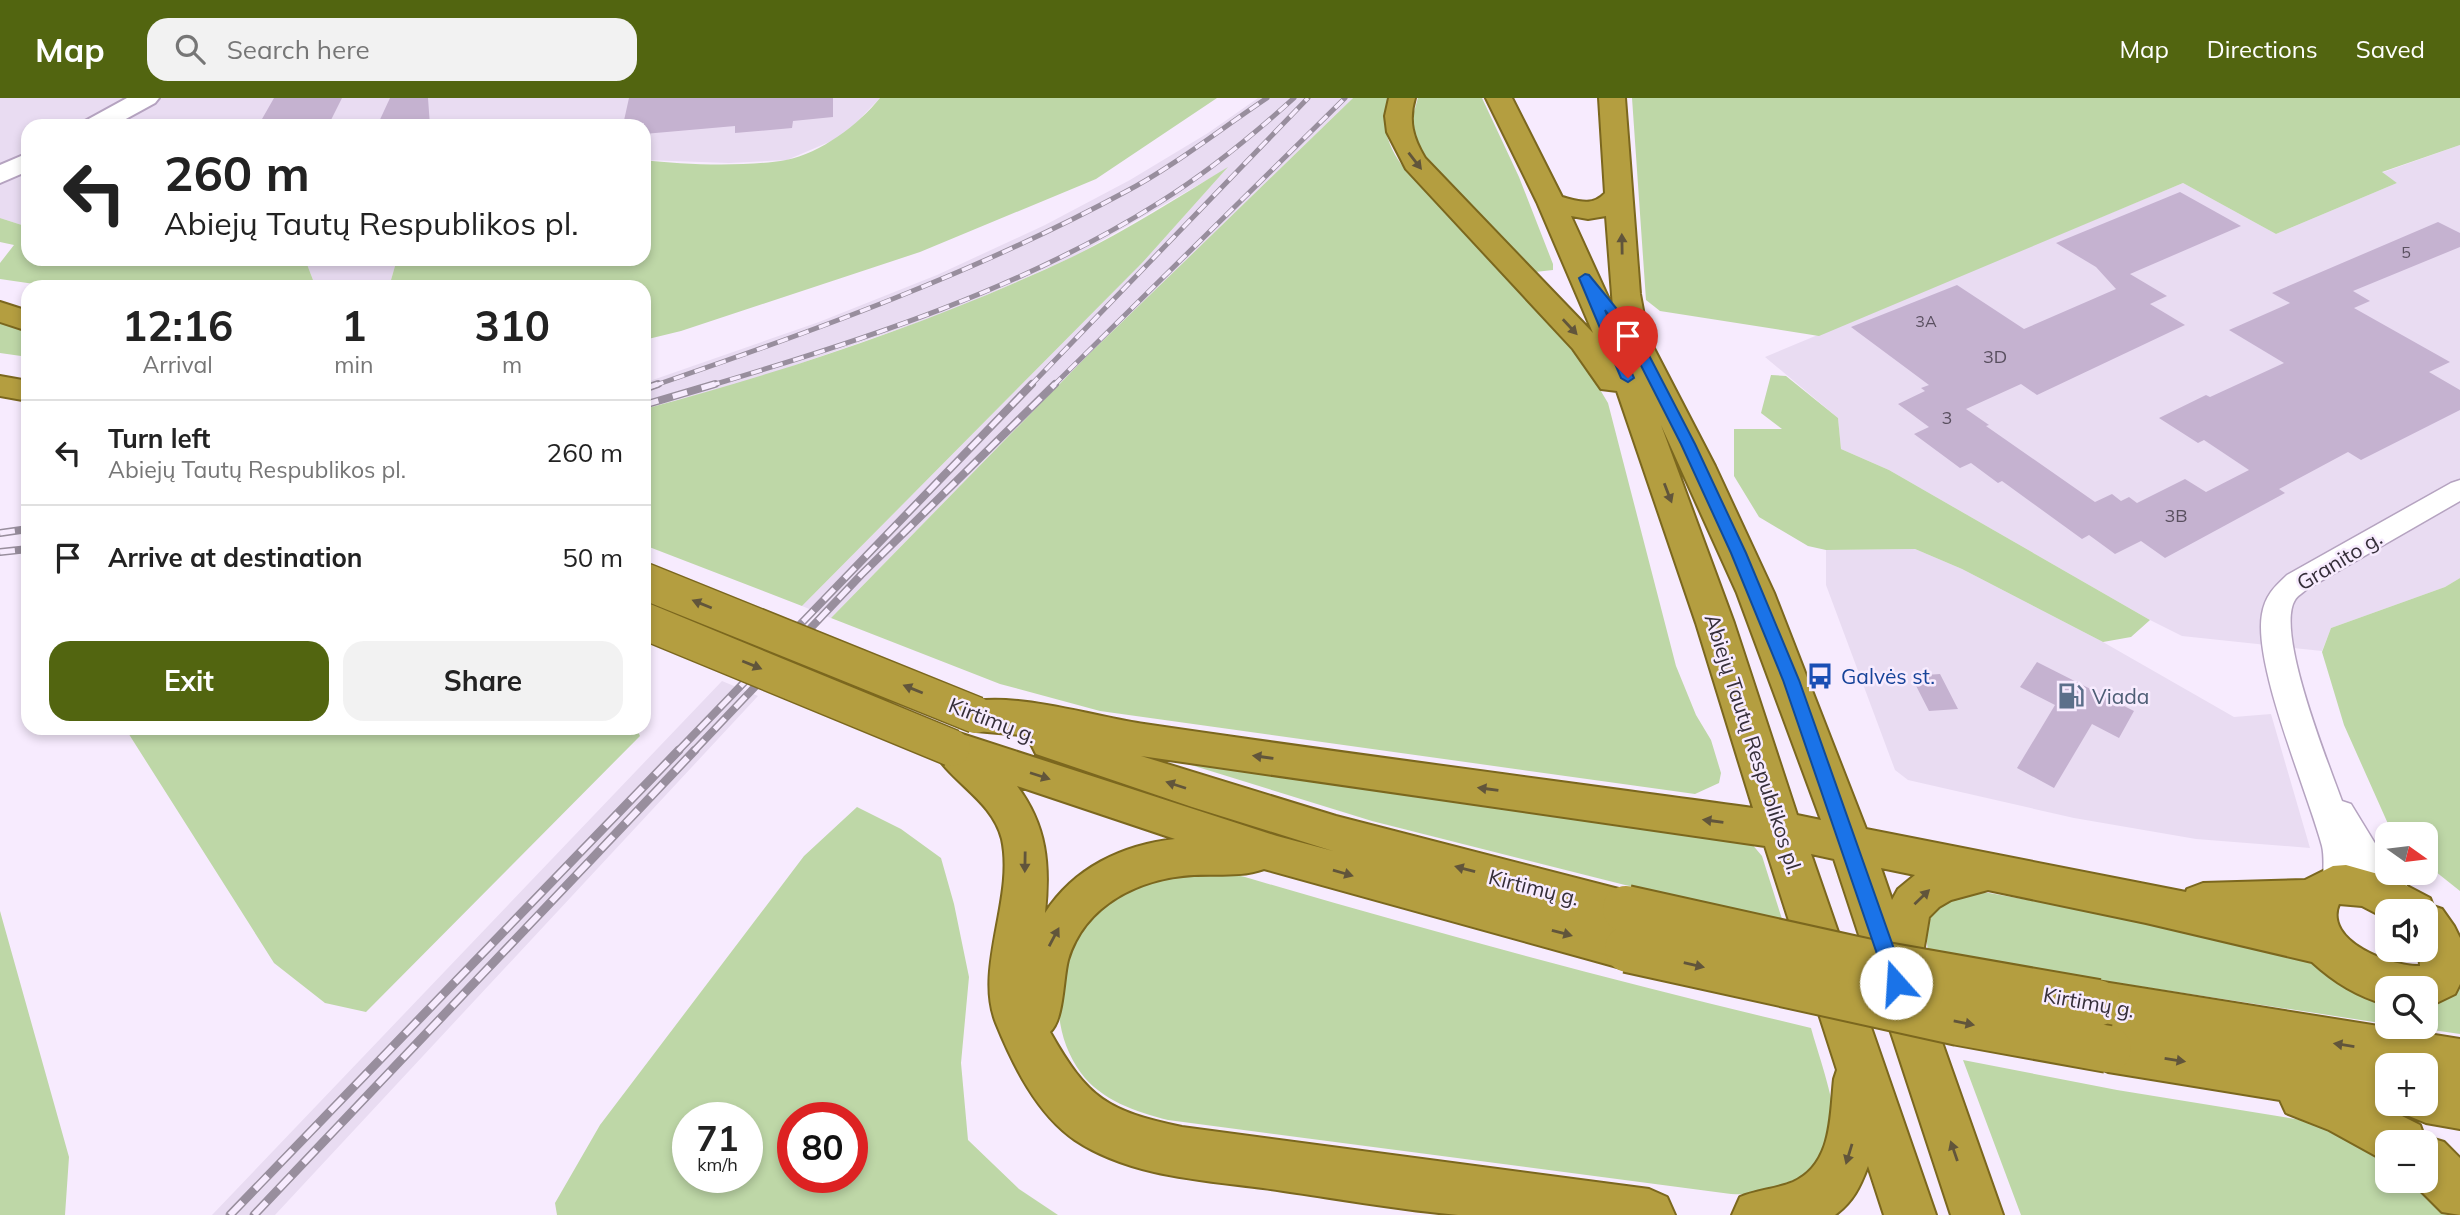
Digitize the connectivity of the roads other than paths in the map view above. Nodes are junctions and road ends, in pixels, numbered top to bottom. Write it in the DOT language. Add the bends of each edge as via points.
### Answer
graph roads {
  1 [pos="146,98"];
  2 [pos="1402,98"];
  3 [pos="1499,98"];
  4 [pos="1612,98"];
  5 [pos="107,119"];
  6 [pos="21,164"];
  7 [pos="0,175"];
  8 [pos="1617,195"];
  9 [pos="1551,202"];
  10 [pos="1585,278"];
  11 [pos="0,311"];
  12 [pos="21,319"];
  13 [pos="1633,336"];
  14 [pos="0,362"];
  15 [pos="21,366"];
  16 [pos="0,386"];
  17 [pos="21,390"];
  18 [pos="1650,443"];
  19 [pos="2460,489"];
  20 [pos="651,584"];
  21 [pos="651,623"];
  22 [pos="964,731"];
  23 [pos="2323,787"];
  24 [pos="1781,830"];
  25 [pos="1848,843"];
  26 [pos="1277,855"];
  27 [pos="1993,872"];
  28 [pos="2328,892"];
  29 [pos="2390,899"];
  30 [pos="2400,899"];
  31 [pos="2146,903"];
  32 [pos="1627,929"];
  33 [pos="2438,942"];
  34 [pos="2326,945"];
  35 [pos="1896,983"];
  36 [pos="1035,1051"];
  37 [pos="2460,1062"];
  38 [pos="1860,1063"];
  39 [pos="2239,1071"];
  40 [pos="2375,1091"];
  41 [pos="2438,1101"];
  42 [pos="2460,1105"];
  43 [pos="2378,1130"];
  44 [pos="2438,1172"];
  45 [pos="2460,1194"];
  46 [pos="1649,1215"];
  47 [pos="1758,1215"];
  48 [pos="1910,1215"];
  49 [pos="1977,1215"];
  1 -- 5 [label="main road"];
  2 -- 18 [label="highway, one-way" via="1398,131 1415,163 1584,342"];
  3 -- 9 [label="highway, Abiejų Tautų Respublikos pl."];
  4 -- 8 [label="highway"];
  6 -- 7 [label="main road"];
  8 -- 9 [label="highway" via="1610,207 1600,211"];
  13 -- 8 [label="highway, one-way"];
  9 -- 10 [label="highway, Abiejų Tautų Respublikos pl."];
  10 -- 13 [label="highway, Abiejų Tautų Respublikos pl."];
  10 -- 18 [label="highway, Abiejų Tautų Respublikos pl."];
  11 -- 12 [label="highway"];
  13 -- 25 [label="highway, Abiejų Tautų Respublikos pl." via="1738,553 1791,680"];
  14 -- 15 [label="highway"];
  16 -- 17 [label="highway"];
  18 -- 24 [label="highway, Abiejų Tautų Respublikos pl., one-way" via="1715,623"];
  19 -- 23 [label="street, Granito g." via="2297,582 2282,596 2276,644"];
  22 -- 20 [label="highway, Kirtimų g., one-way, bridge"];
  21 -- 22 [label="highway, Kirtimų g., one-way, bridge"];
  24 -- 22 [label="highway, one-way" via="1142,740 1028,719"];
  22 -- 26 [label="highway, Kirtimų g., one-way"];
  32 -- 22 [label="highway, Kirtimų g., one-way" via="1492,877 1108,763"];
  22 -- 36 [label="highway, one-way" via="1023,839 1026,866 1014,997 1017,1021"];
  23 -- 28 [label="street, Granito g." via="2343,871"];
  23 -- 30 [label="street, Granito g." via="2378,878"];
  24 -- 25 [label="highway"];
  24 -- 38 [label="highway, Abiejų Tautų Respublikos pl."];
  25 -- 27 [label="highway"];
  25 -- 35 [label="highway, Abiejų Tautų Respublikos pl."];
  26 -- 32 [label="highway, Kirtimų g., one-way"];
  36 -- 26 [label="highway, one-way" via="1037,995 1051,940 1077,904 1094,890 1129,870 1163,859"];
  27 -- 31 [label="highway"];
  35 -- 27 [label="highway, one-way" via="1903,926 1917,898 1940,882"];
  28 -- 29 [label="highway" via="2356,885"];
  28 -- 31 [label="highway" via="2248,903"];
  28 -- 34 [label="highway" via="2313,911"];
  31 -- 34 [label="highway"];
  37 -- 32 [label="highway, Kirtimų g., one-way, bridge" via="1874,964"];
  32 -- 39 [label="highway, Kirtimų g., one-way, bridge" via="1959,1022"];
  33 -- 34 [label="highway" via="2444,968 2436,982 2418,988 2395,988 2370,979"];
  49 -- 35 [label="highway, Abiejų Tautų Respublikos pl., one-way"];
  36 -- 46 [label="highway" via="1047,1076 1080,1114 1141,1144"];
  38 -- 47 [label="highway, one-way" via="1853,1142 1835,1182 1790,1211"];
  38 -- 48 [label="highway, Abiejų Tautų Respublikos pl."];
  39 -- 40 [label="highway, Kirtimų g."];
  39 -- 43 [label="highway"];
  41 -- 42 [label="highway"];
  44 -- 45 [label="highway"];
}
